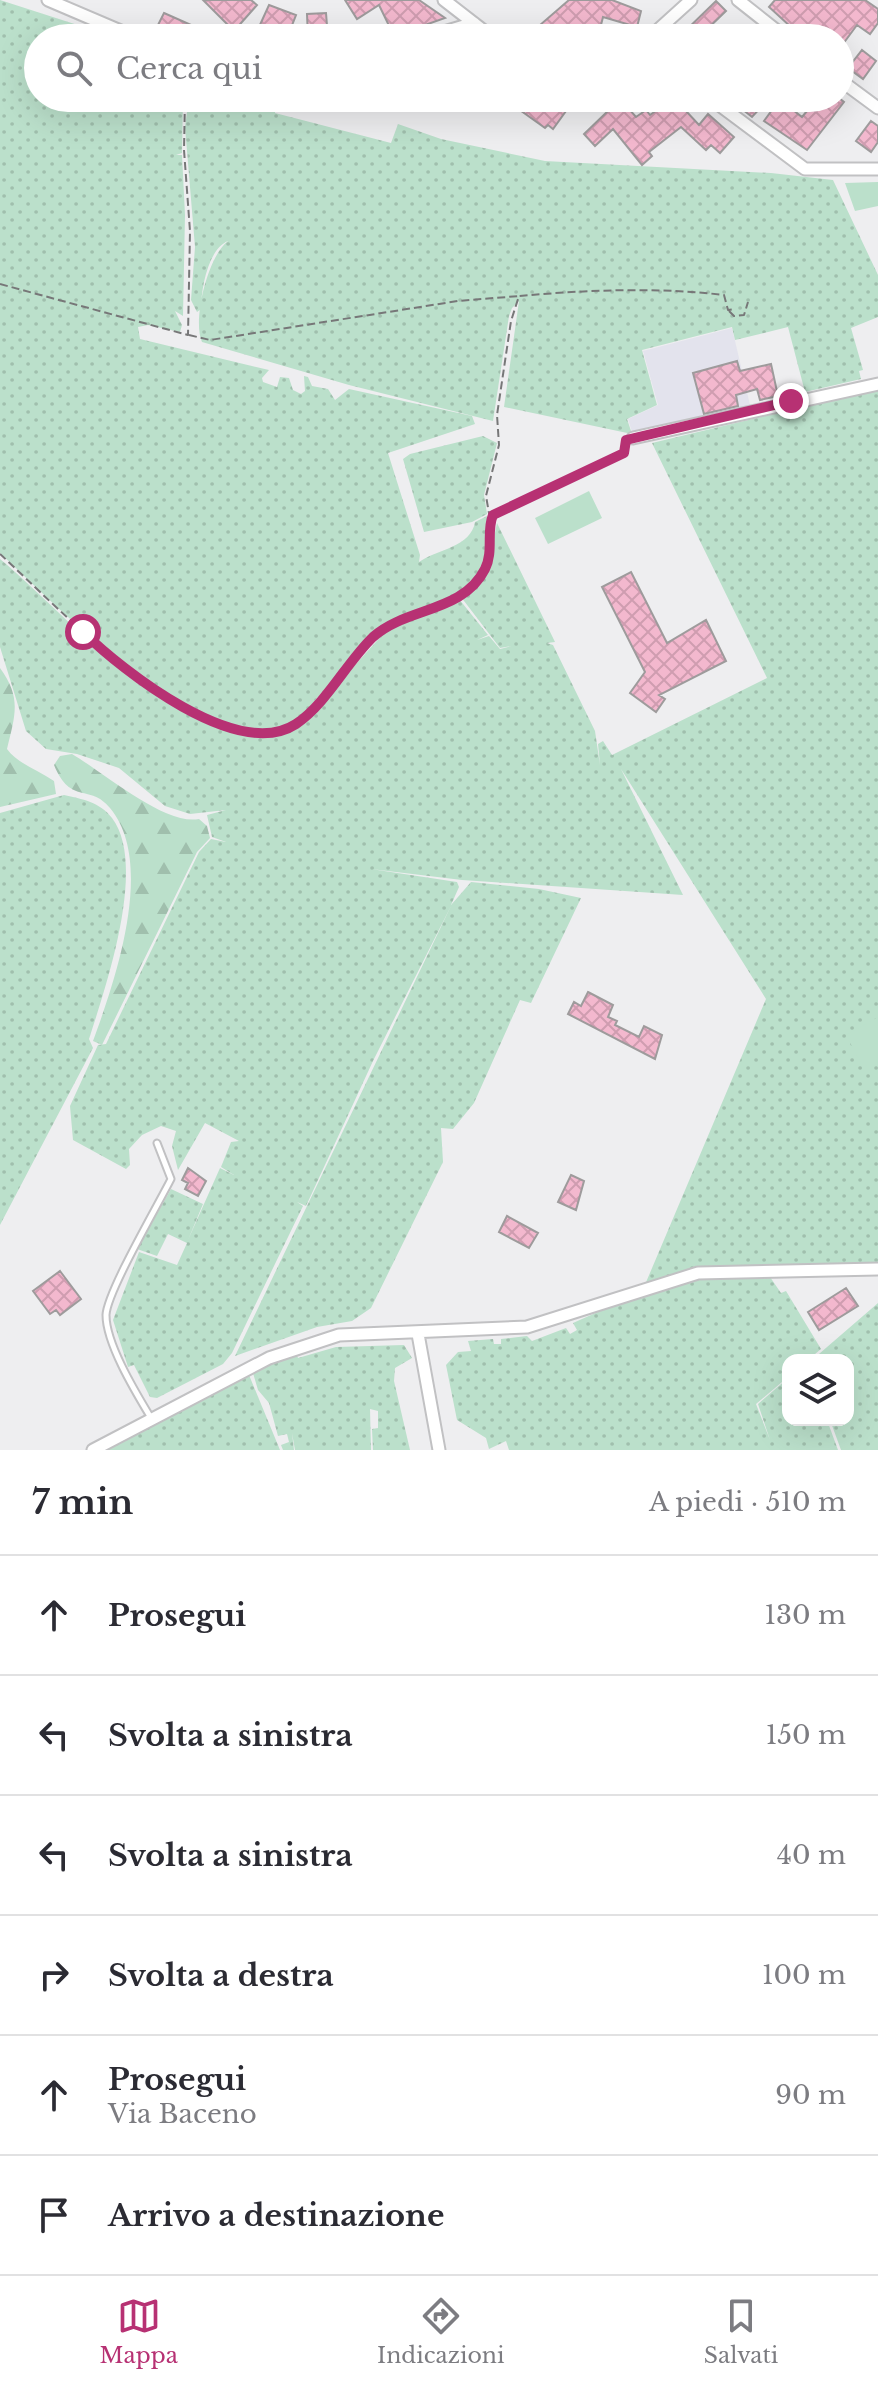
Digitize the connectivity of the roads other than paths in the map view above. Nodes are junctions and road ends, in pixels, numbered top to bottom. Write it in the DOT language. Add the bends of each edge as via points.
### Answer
graph roads {
  1 [pos="48,0"];
  2 [pos="444,0"];
  3 [pos="691,0"];
  4 [pos="738,0"];
  5 [pos="70,4"];
  6 [pos="474,23"];
  7 [pos="109,24"];
  8 [pos="471,24"];
  9 [pos="664,24"];
  10 [pos="768,24"];
  11 [pos="854,90"];
  12 [pos="878,108"];
  13 [pos="729,112"];
  14 [pos="878,169"];
  15 [pos="878,384"];
  16 [pos="633,438"];
  17 [pos="157,1143"];
  18 [pos="878,1269"];
  19 [pos="418,1334"];
  20 [pos="151,1419"];
  21 [pos="93,1450"];
  22 [pos="439,1450"];
  1 -- 5 [label="street"];
  2 -- 6 [label="street"];
  3 -- 9 [label="street"];
  4 -- 10 [label="street"];
  5 -- 7 [label="street"];
  6 -- 8 [label="street"];
  11 -- 12 [label="street"];
  13 -- 14 [label="street" via="800,166 819,171"];
  15 -- 16 [label="street"];
  17 -- 20 [label="lane" via="171,1179 106,1315 112,1339"];
  18 -- 19 [label="street" via="698,1273 539,1324"];
  19 -- 20 [label="street" via="353,1333 300,1345"];
  19 -- 22 [label="street"];
  20 -- 21 [label="street"];
}
